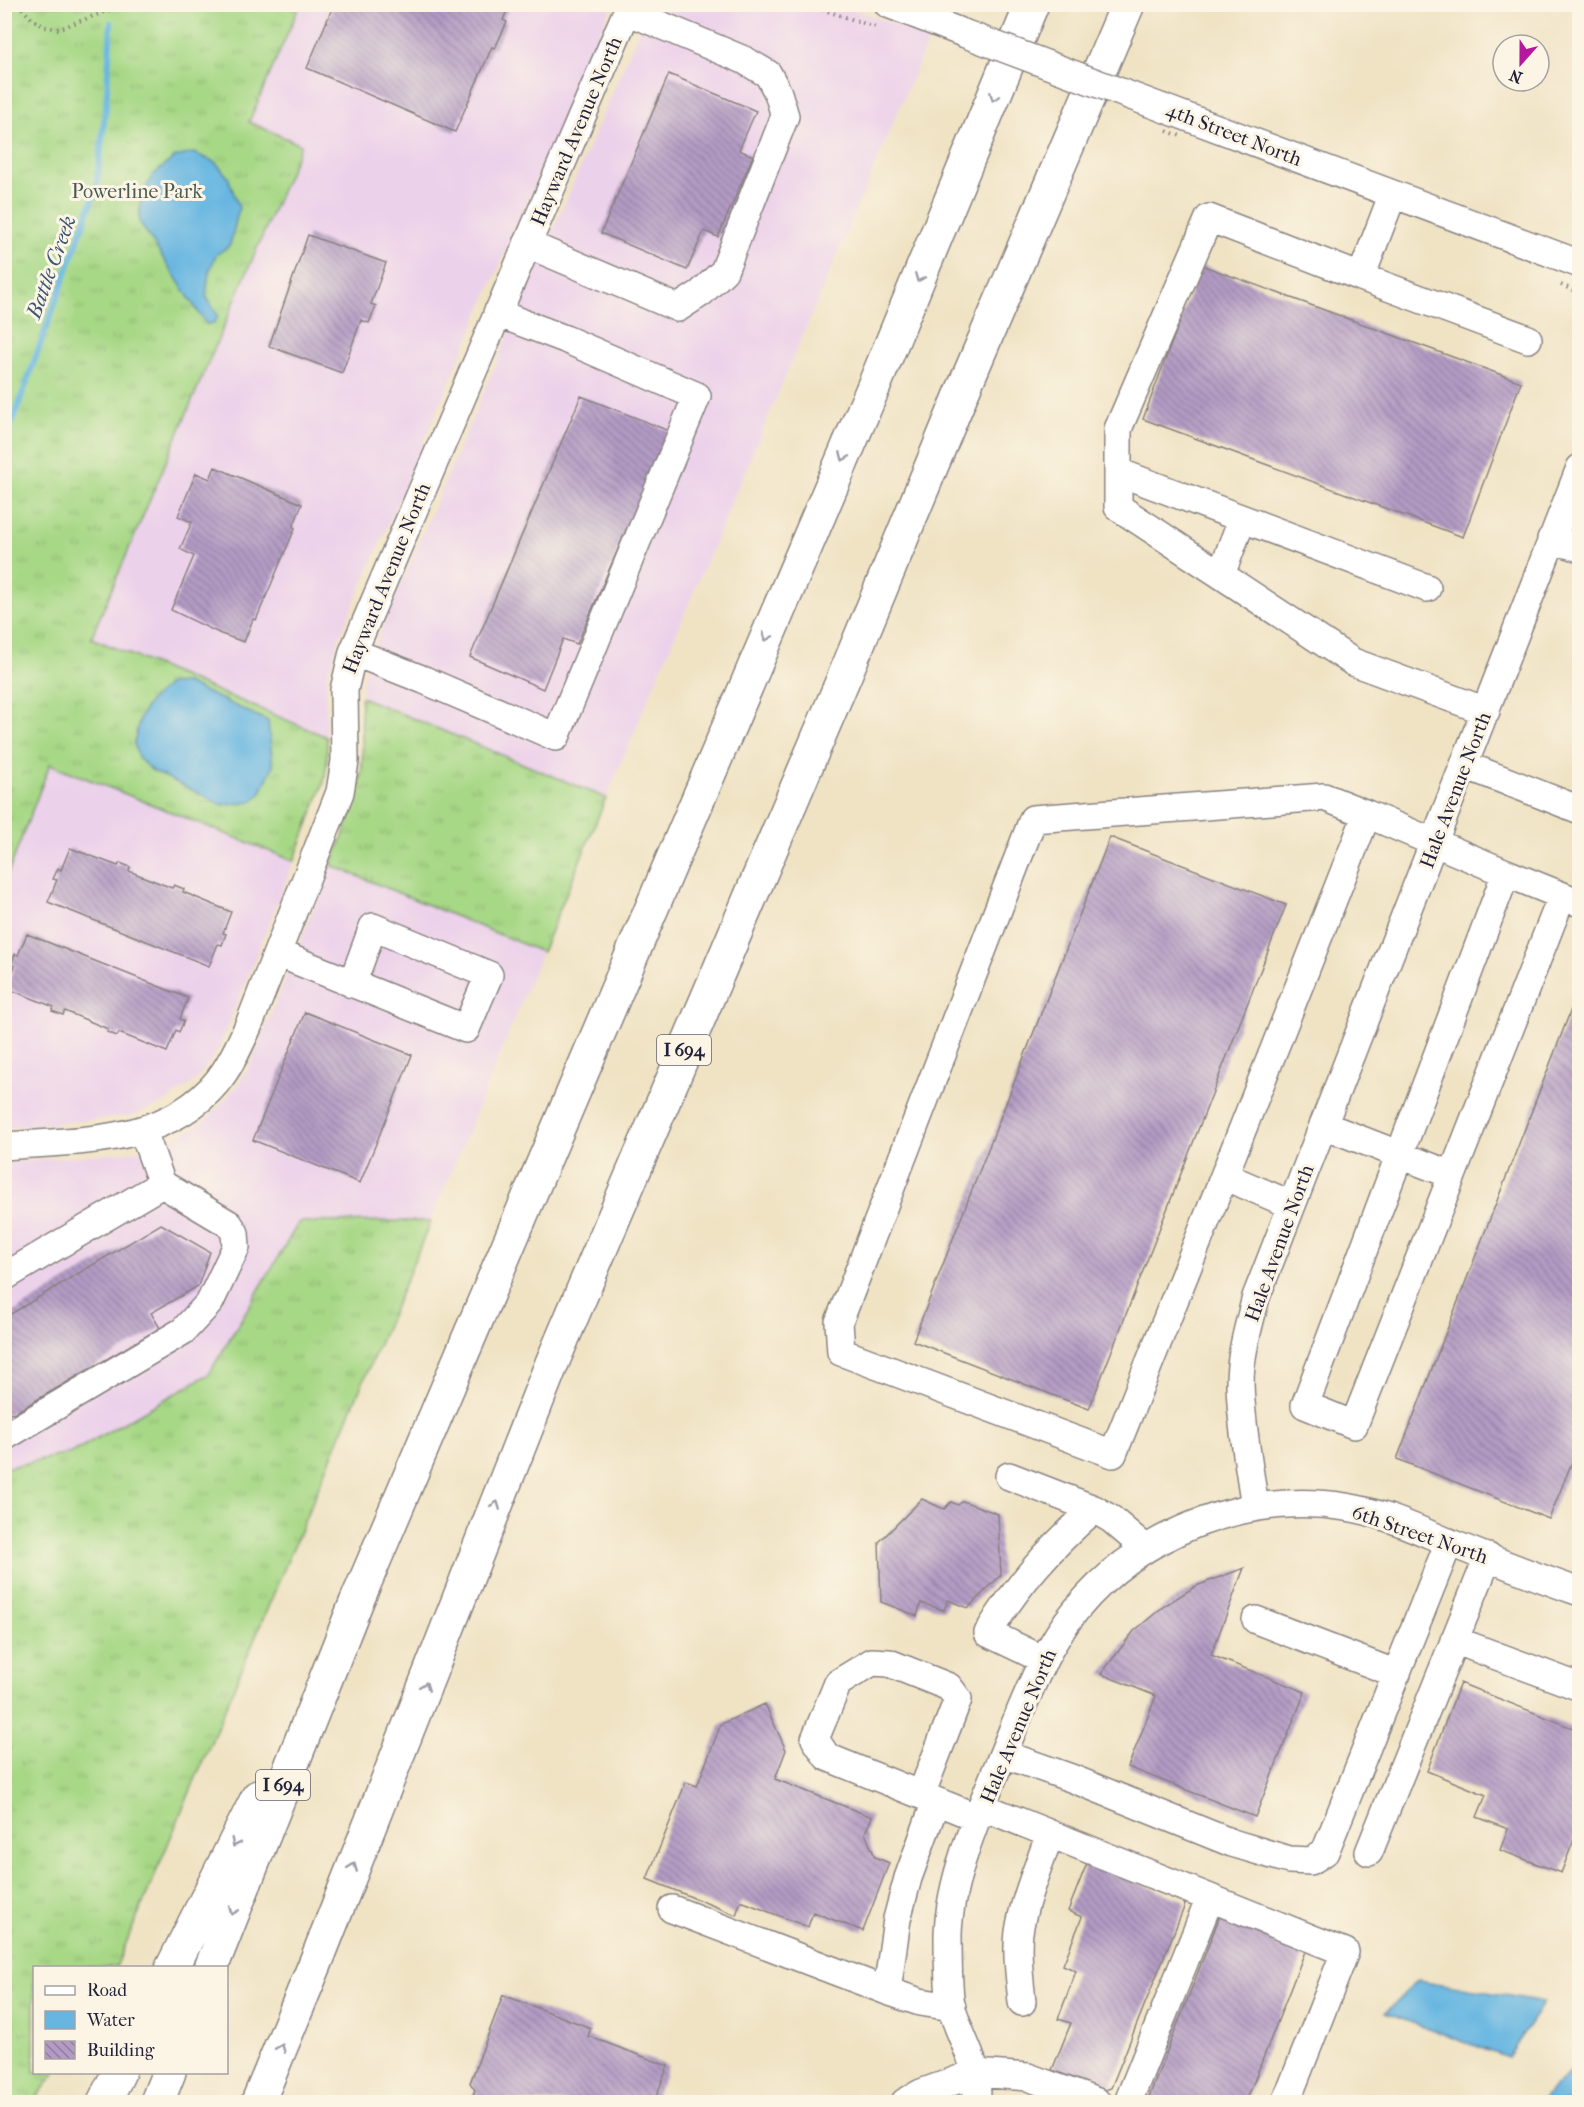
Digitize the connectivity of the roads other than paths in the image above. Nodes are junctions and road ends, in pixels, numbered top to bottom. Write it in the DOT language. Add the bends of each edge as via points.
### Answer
graph roads {
  1 [pos="1032,4"];
  2 [pos="1128,4"];
  3 [pos="629,8"];
  4 [pos="886,17"];
  5 [pos="1389,204"];
  6 [pos="527,244"];
  7 [pos="1580,264"];
  8 [pos="1360,277"];
  9 [pos="497,313"];
  10 [pos="1528,339"];
  11 [pos="1118,472"];
  12 [pos="1576,485"];
  13 [pos="1242,519"];
  14 [pos="1551,539"];
  15 [pos="1580,548"];
  16 [pos="1221,575"];
  17 [pos="1427,588"];
  18 [pos="353,652"];
  19 [pos="1486,711"];
  20 [pos="1465,765"];
  21 [pos="1580,810"];
  22 [pos="1366,814"];
  23 [pos="1434,844"];
  24 [pos="1506,873"];
  25 [pos="1570,899"];
  26 [pos="277,953"];
  27 [pos="352,984"];
  28 [pos="1323,1125"];
  29 [pos="143,1131"];
  30 [pos="4,1146"];
  31 [pos="1399,1154"];
  32 [pos="1452,1175"];
  33 [pos="1224,1176"];
  34 [pos="162,1184"];
  35 [pos="1292,1205"];
  36 [pos="4,1277"];
  37 [pos="4,1437"];
  38 [pos="1009,1476"];
  39 [pos="1255,1507"];
  40 [pos="1094,1509"];
  41 [pos="1449,1542"];
  42 [pos="1145,1548"];
  43 [pos="1488,1557"];
  44 [pos="1580,1592"];
  45 [pos="356,1603"];
  46 [pos="1256,1620"];
  47 [pos="1454,1640"];
  48 [pos="1044,1660"];
  49 [pos="1396,1674"];
  50 [pos="1580,1687"];
  51 [pos="1004,1754"];
  52 [pos="928,1798"];
  53 [pos="981,1812"];
  54 [pos="1050,1834"];
  55 [pos="1369,1852"];
  56 [pos="1210,1898"];
  57 [pos="672,1909"];
  58 [pos="173,1966"];
  59 [pos="212,1966"];
  60 [pos="887,1990"];
  61 [pos="1022,2002"];
  62 [pos="952,2007"];
  63 [pos="976,2073"];
  64 [pos="118,2074"];
  65 [pos="169,2074"];
  66 [pos="104,2103"];
  67 [pos="157,2103"];
  68 [pos="258,2103"];
  69 [pos="905,2103"];
  70 [pos="977,2103"];
  71 [pos="1097,2103"];
  72 [pos="1128,2103"];
  73 [pos="1286,2103"];
  1 -- 45 [label="highway, I 694, one-way" via="874,386"];
  68 -- 2 [label="highway, I 694, one-way" via="552,1363"];
  3 -- 6 [label="street, Hayward Avenue North"];
  3 -- 6 [label="street" via="744,60 768,74 778,93 785,116 724,271 678,308"];
  4 -- 7 [label="street, 4th Street North, bridge" via="963,33"];
  5 -- 8 [label="street"];
  6 -- 9 [label="street, Hayward Avenue North"];
  8 -- 10 [label="street"];
  8 -- 11 [label="street" via="1209,218 1118,429"];
  9 -- 18 [label="street, Hayward Avenue North"];
  9 -- 18 [label="street" via="698,396 556,737"];
  11 -- 13 [label="street"];
  11 -- 16 [label="street" via="1118,507"];
  12 -- 14 [label="street, Hale Avenue North"];
  13 -- 16 [label="street"];
  13 -- 17 [label="street"];
  14 -- 15 [label="street"];
  14 -- 19 [label="street, Hale Avenue North"];
  16 -- 19 [label="street" via="1353,662"];
  18 -- 26 [label="street, Hayward Avenue North" via="344,690 345,757 341,788"];
  19 -- 20 [label="street, Hale Avenue North"];
  20 -- 21 [label="street"];
  20 -- 23 [label="street, Hale Avenue North"];
  22 -- 23 [label="street"];
  22 -- 33 [label="street"];
  22 -- 33 [label="street" via="1324,797 1033,819 838,1322 841,1352 1113,1454"];
  23 -- 24 [label="street"];
  23 -- 28 [label="street, Hale Avenue North"];
  24 -- 25 [label="street"];
  24 -- 31 [label="street"];
  25 -- 32 [label="street"];
  26 -- 27 [label="street"];
  26 -- 29 [label="street, Hayward Avenue North" via="240,1045 219,1080 182,1114"];
  27 -- 27 [label="street" via="466,1029 489,975 374,927"];
  28 -- 31 [label="street"];
  28 -- 35 [label="street, Hale Avenue North"];
  29 -- 30 [label="street, Hayward Avenue North"];
  29 -- 34 [label="street"];
  31 -- 32 [label="street"];
  31 -- 32 [label="street" via="1305,1405 1354,1425"];
  33 -- 35 [label="street"];
  34 -- 36 [label="street"];
  34 -- 37 [label="street" via="230,1224 235,1233 236,1247 210,1302 183,1331"];
  35 -- 39 [label="street, Hale Avenue North" via="1256,1297 1245,1338 1241,1400"];
  38 -- 40 [label="street"];
  39 -- 41 [label="street, 6th Street North" via="1299,1503 1347,1507 1386,1517"];
  39 -- 42 [label="street, Hale Avenue North" via="1214,1517"];
  40 -- 42 [label="street"];
  40 -- 48 [label="street" via="1026,1576 988,1633"];
  41 -- 43 [label="street, 6th Street North"];
  41 -- 49 [label="street"];
  42 -- 48 [label="street, Hale Avenue North" via="1076,1610"];
  43 -- 44 [label="street, 6th Street North"];
  43 -- 47 [label="street"];
  45 -- 58 [label="highway, one-way"];
  45 -- 59 [label="highway, I 694, one-way"];
  46 -- 49 [label="street"];
  47 -- 50 [label="street"];
  47 -- 55 [label="street"];
  48 -- 51 [label="street, Hale Avenue North"];
  49 -- 51 [label="street" via="1325,1852 1311,1861 1289,1860 1232,1843"];
  51 -- 53 [label="street, Hale Avenue North"];
  52 -- 52 [label="street" via="827,1757 815,1738 838,1683 872,1662 889,1663 949,1687 958,1699"];
  52 -- 53 [label="street"];
  52 -- 60 [label="street" via="897,1919"];
  53 -- 54 [label="street"];
  53 -- 62 [label="street, Hale Avenue North" via="966,1848 952,1905 948,1933"];
  54 -- 56 [label="street"];
  54 -- 61 [label="street" via="1019,1931"];
  56 -- 72 [label="street"];
  56 -- 73 [label="street" via="1345,1952"];
  57 -- 60 [label="street"];
  60 -- 62 [label="street" via="920,2002"];
  62 -- 63 [label="street, Hale Avenue North"];
  63 -- 69 [label="street"];
  63 -- 70 [label="street, Hale Avenue North"];
  63 -- 71 [label="street" via="1028,2077"];
  64 -- 66 [label="highway"];
  65 -- 67 [label="highway"];
}
